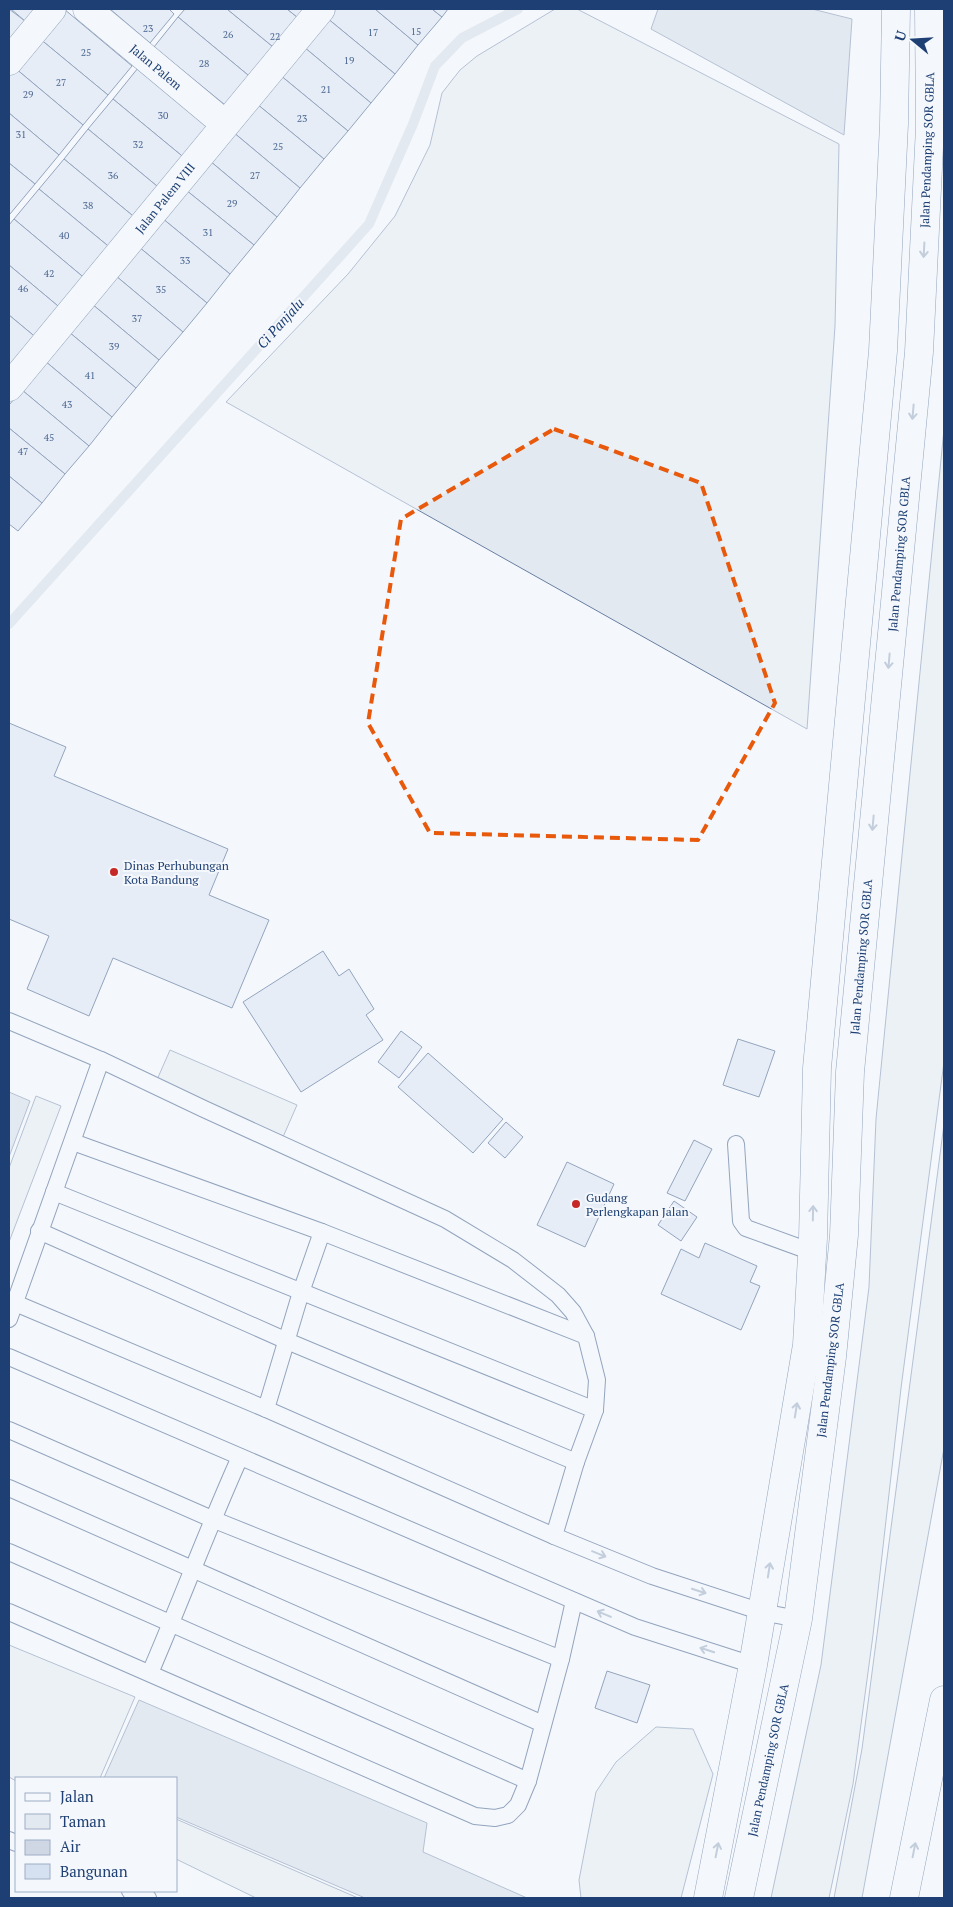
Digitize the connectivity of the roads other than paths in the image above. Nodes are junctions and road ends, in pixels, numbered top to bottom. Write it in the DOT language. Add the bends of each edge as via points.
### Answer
graph roads {
  1 [pos="52,9"];
  2 [pos="87,9"];
  3 [pos="320,9"];
  4 [pos="896,9"];
  5 [pos="929,9"];
  6 [pos="9,61"];
  7 [pos="225,124"];
  8 [pos="9,387"];
  9 [pos="9,1021"];
  10 [pos="101,1060"];
  11 [pos="73,1142"];
  12 [pos="736,1144"];
  13 [pos="54,1192"];
  14 [pos="39,1231"];
  15 [pos="322,1232"];
  16 [pos="812,1252"];
  17 [pos="301,1292"];
  18 [pos="15,1303"];
  19 [pos="9,1319"];
  20 [pos="586,1336"];
  21 [pos="287,1341"];
  22 [pos="9,1357"];
  23 [pos="266,1409"];
  24 [pos="595,1410"];
  25 [pos="9,1430"];
  26 [pos="240,1457"];
  27 [pos="576,1462"];
  28 [pos="9,1488"];
  29 [pos="212,1519"];
  30 [pos="554,1536"];
  31 [pos="9,1552"];
  32 [pos="192,1569"];
  33 [pos="574,1601"];
  34 [pos="9,1612"];
  35 [pos="762,1612"];
  36 [pos="798,1619"];
  37 [pos="172,1624"];
  38 [pos="560,1659"];
  39 [pos="753,1665"];
  40 [pos="150,1673"];
  41 [pos="944,1700"];
  42 [pos="543,1724"];
  43 [pos="528,1781"];
  44 [pos="133,1892"];
  45 [pos="148,1898"];
  46 [pos="708,1898"];
  47 [pos="739,1898"];
  48 [pos="904,1898"];
  1 -- 6 [label="main road"];
  2 -- 7 [label="main road, Jalan Palem"];
  3 -- 7 [label="main road, Jalan Palem VIII"];
  16 -- 4 [label="main road, Jalan Pendamping SOR GBLA, one-way" via="817,1068 883,351"];
  5 -- 36 [label="main road, Jalan Pendamping SOR GBLA, one-way" via="930,127 918,352 850,1072 844,1235 832,1357"];
  7 -- 8 [label="main road, Jalan Palem VIII"];
  9 -- 10 [label="lane"];
  10 -- 11 [label="lane"];
  10 -- 20 [label="lane" via="445,1219 513,1260 558,1295 574,1312"];
  11 -- 13 [label="lane"];
  11 -- 15 [label="lane"];
  12 -- 16 [label="lane" via="741,1221 746,1228"];
  13 -- 14 [label="lane"];
  13 -- 17 [label="lane"];
  14 -- 18 [label="lane"];
  14 -- 21 [label="lane"];
  15 -- 17 [label="lane"];
  15 -- 20 [label="lane"];
  35 -- 16 [label="main road, Jalan Pendamping SOR GBLA, one-way" via="807,1345"];
  17 -- 21 [label="lane"];
  17 -- 24 [label="lane"];
  18 -- 19 [label="lane"];
  18 -- 23 [label="lane"];
  20 -- 24 [label="lane" via="597,1380"];
  21 -- 23 [label="lane"];
  21 -- 27 [label="lane"];
  22 -- 26 [label="lane"];
  23 -- 30 [label="lane"];
  24 -- 27 [label="lane"];
  25 -- 29 [label="lane"];
  26 -- 29 [label="lane"];
  26 -- 33 [label="lane"];
  27 -- 30 [label="lane"];
  28 -- 32 [label="lane"];
  29 -- 32 [label="lane"];
  29 -- 38 [label="lane"];
  30 -- 35 [label="lane, one-way" via="652,1576"];
  31 -- 37 [label="lane"];
  32 -- 37 [label="lane"];
  32 -- 42 [label="lane"];
  33 -- 38 [label="lane"];
  39 -- 33 [label="lane, one-way" via="634,1627"];
  34 -- 40 [label="lane"];
  35 -- 36 [label="lane"];
  35 -- 39 [label="main road, Jalan Pendamping SOR GBLA"];
  36 -- 47 [label="main road, Jalan Pendamping SOR GBLA"];
  37 -- 40 [label="lane"];
  37 -- 43 [label="lane"];
  38 -- 42 [label="lane"];
  46 -- 39 [label="main road, Jalan Pendamping SOR GBLA, one-way"];
  40 -- 43 [label="lane" via="475,1816 495,1818 508,1815 518,1805"];
  48 -- 41 [label="main road, one-way"];
  42 -- 43 [label="lane"];
  44 -- 45 [label="lane"];
}
